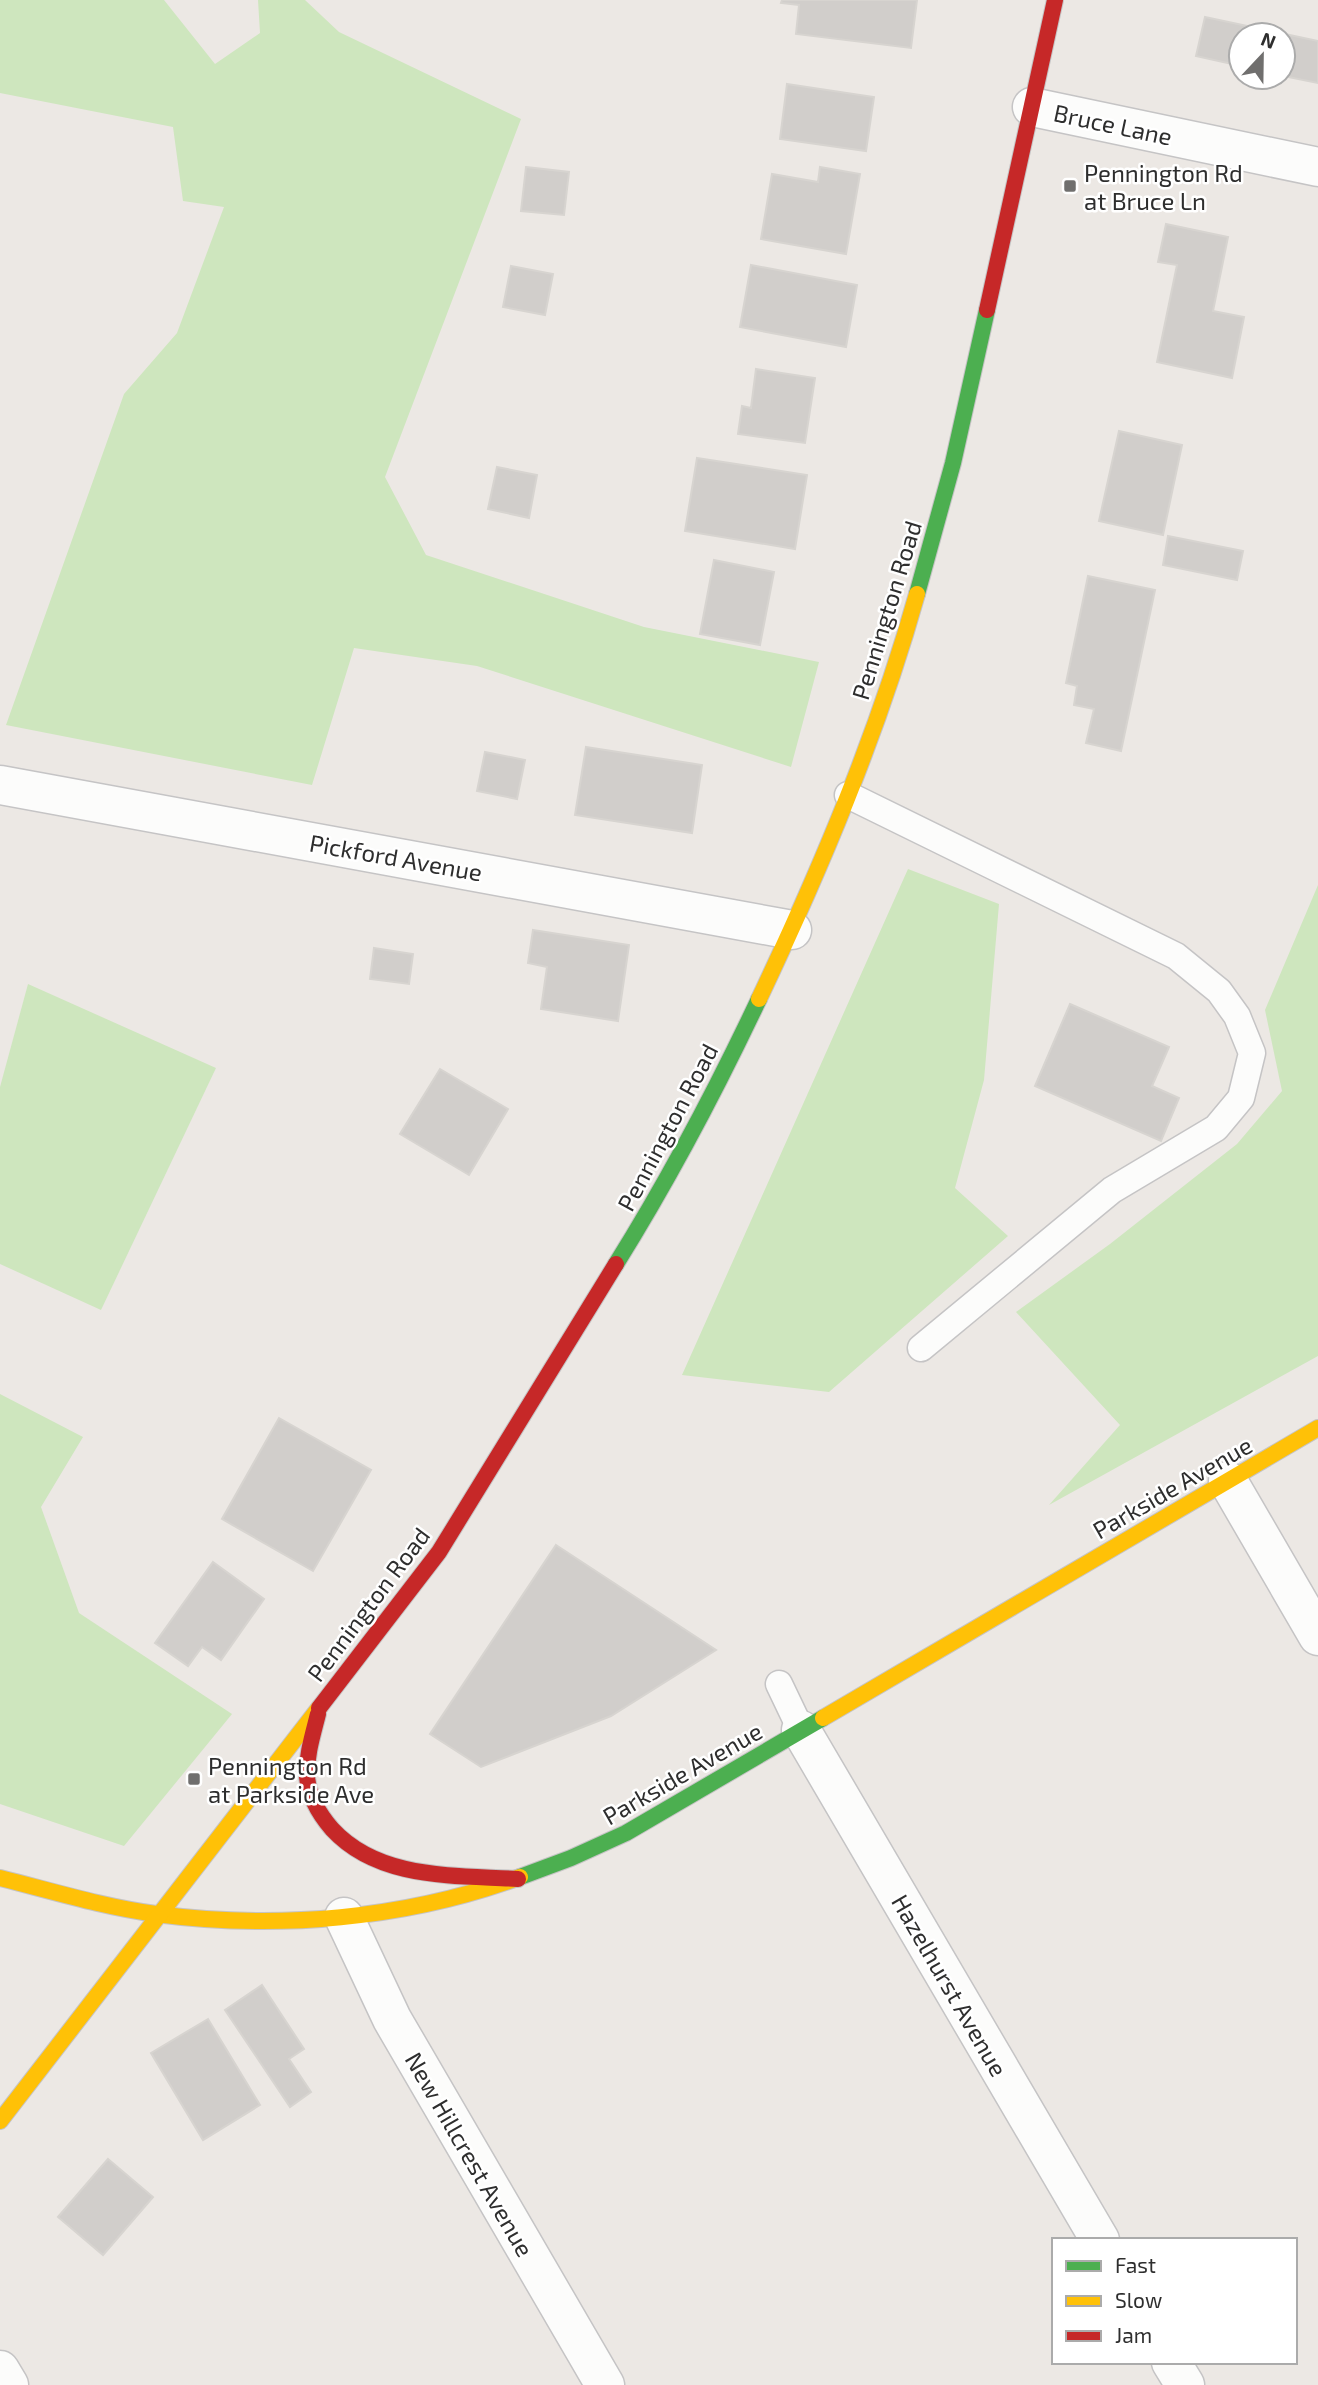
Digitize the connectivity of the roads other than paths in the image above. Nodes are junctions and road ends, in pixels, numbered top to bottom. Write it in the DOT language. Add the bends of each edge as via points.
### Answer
graph roads {
  1 [pos="1055,0"];
  2 [pos="1032,107"];
  3 [pos="1318,167"];
  4 [pos="0,785"];
  5 [pos="848,795"];
  6 [pos="792,930"];
  7 [pos="921,1348"];
  8 [pos="1318,1428"];
  9 [pos="1228,1481"];
  10 [pos="1318,1636"];
  11 [pos="779,1684"];
  12 [pos="320,1705"];
  13 [pos="801,1730"];
  14 [pos="0,1878"];
  15 [pos="518,1879"];
  16 [pos="158,1914"];
  17 [pos="344,1917"];
  18 [pos="0,2121"];
  19 [pos="1099,2238"];
  20 [pos="1172,2364"];
  21 [pos="0,2370"];
  22 [pos="9,2385"];
  23 [pos="605,2385"];
  24 [pos="1185,2385"];
  1 -- 2 [label="main road, Pennington Road"];
  2 -- 3 [label="street, Bruce Lane"];
  2 -- 5 [label="main road, Pennington Road" via="953,463 912,610"];
  4 -- 6 [label="street, Pickford Avenue"];
  5 -- 6 [label="main road, Pennington Road"];
  5 -- 7 [label="lane" via="1176,956 1219,991 1237,1016 1252,1054 1241,1098 1216,1128 1112,1190"];
  6 -- 12 [label="main road, Pennington Road" via="720,1081 647,1215 439,1552"];
  8 -- 9 [label="main road, Parkside Avenue"];
  9 -- 10 [label="street"];
  9 -- 13 [label="main road, Parkside Avenue"];
  11 -- 13 [label="lane"];
  12 -- 15 [label="main road" via="307,1771 311,1799 344,1844 379,1864 416,1872"];
  12 -- 16 [label="main road, Pennington Road"];
  13 -- 15 [label="main road, Parkside Avenue" via="626,1833"];
  13 -- 19 [label="street, Hazelhurst Avenue"];
  14 -- 16 [label="main road, Parkside Avenue"];
  15 -- 17 [label="main road, Parkside Avenue" via="439,1902"];
  16 -- 17 [label="main road, Parkside Avenue" via="248,1922"];
  16 -- 18 [label="main road, Pennington Road"];
  17 -- 23 [label="street, New Hillcrest Avenue" via="392,2019"];
  20 -- 24 [label="street"];
  21 -- 22 [label="street"];
}
